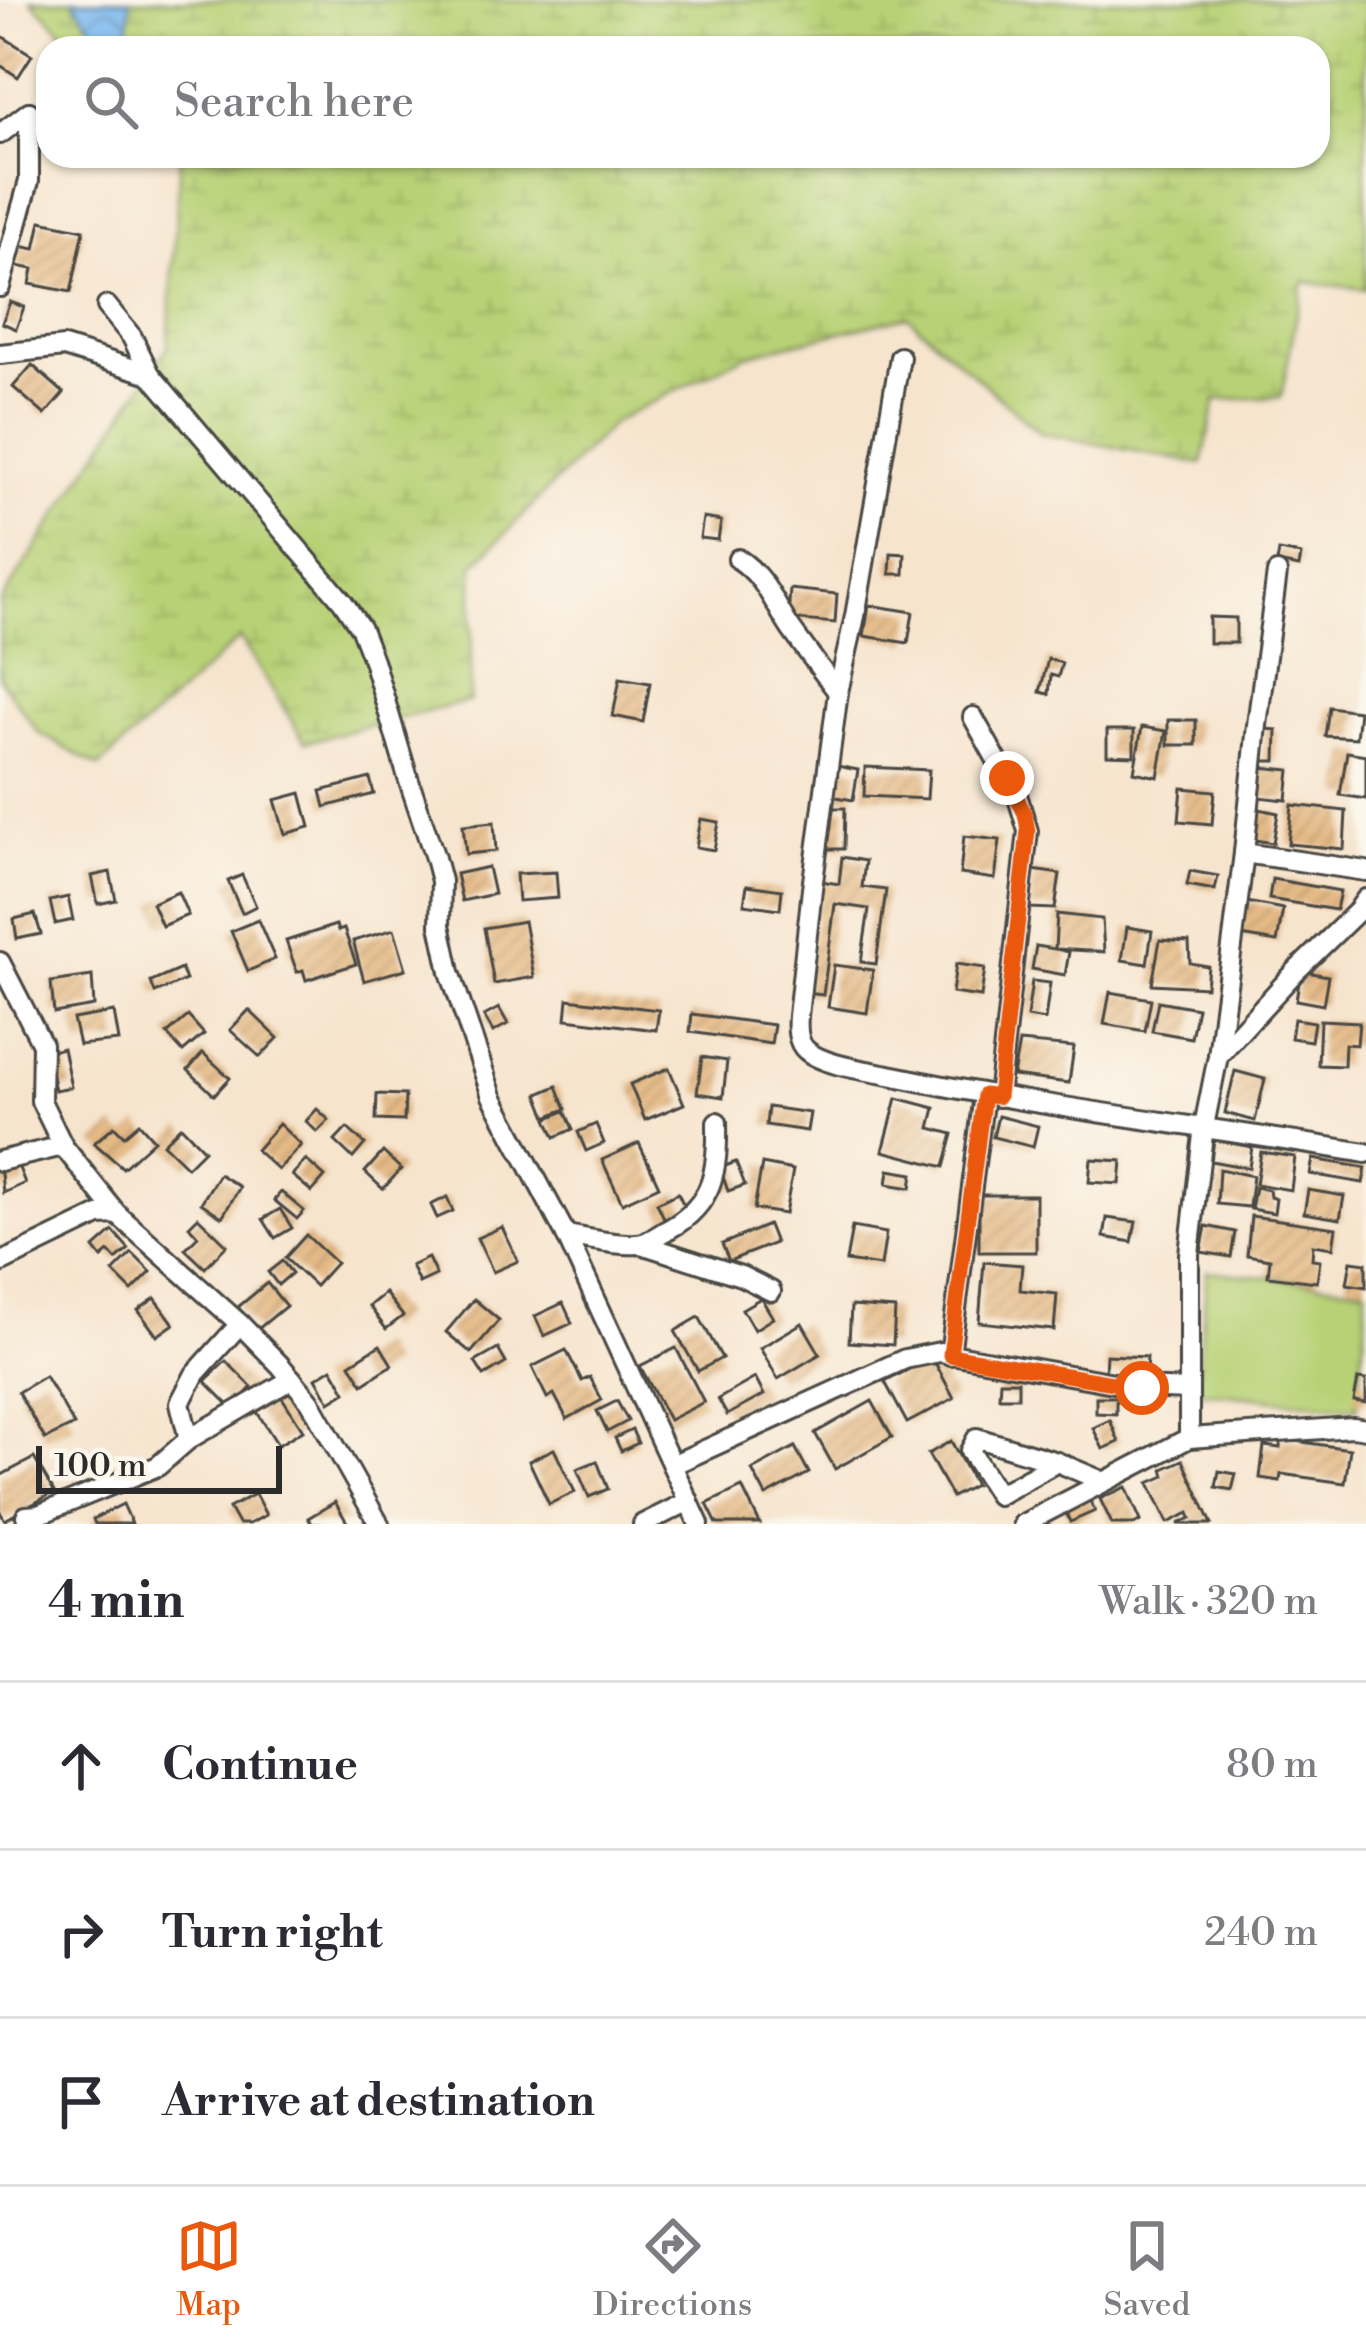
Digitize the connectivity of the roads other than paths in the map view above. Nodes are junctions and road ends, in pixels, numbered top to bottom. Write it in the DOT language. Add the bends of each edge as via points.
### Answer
graph roads {
  1 [pos="0,134"];
  2 [pos="0,287"];
  3 [pos="106,306"];
  4 [pos="2,352"];
  5 [pos="900,358"];
  6 [pos="150,374"];
  7 [pos="738,559"];
  8 [pos="1277,573"];
  9 [pos="838,692"];
  10 [pos="973,717"];
  11 [pos="1244,853"];
  12 [pos="1366,871"];
  13 [pos="1366,899"];
  14 [pos="0,962"];
  15 [pos="1225,1000"];
  16 [pos="1268,1003"];
  17 [pos="1218,1056"];
  18 [pos="991,1096"];
  19 [pos="717,1122"];
  20 [pos="1204,1126"];
  21 [pos="64,1146"];
  22 [pos="1366,1153"];
  23 [pos="0,1161"];
  24 [pos="117,1214"];
  25 [pos="566,1235"];
  26 [pos="641,1244"];
  27 [pos="0,1263"];
  28 [pos="771,1291"];
  29 [pos="240,1324"];
  30 [pos="950,1355"];
  31 [pos="292,1379"];
  32 [pos="1188,1390"];
  33 [pos="1366,1429"];
  34 [pos="189,1438"];
  35 [pos="1189,1438"];
  36 [pos="1057,1462"];
  37 [pos="672,1466"];
  38 [pos="1102,1481"];
  39 [pos="689,1502"];
  40 [pos="26,1516"];
  41 [pos="379,1524"];
  42 [pos="643,1524"];
  43 [pos="699,1524"];
  44 [pos="1023,1524"];
  1 -- 2 [label="street" via="29,112 29,181"];
  3 -- 6 [label="street"];
  4 -- 6 [label="street" via="64,346"];
  5 -- 9 [label="street"];
  6 -- 25 [label="street" via="361,629 435,858 450,972 493,1096"];
  7 -- 9 [label="street" via="765,584"];
  8 -- 11 [label="street"];
  9 -- 18 [label="street" via="800,1040 821,1058"];
  10 -- 18 [label="street" via="1028,831"];
  11 -- 12 [label="street"];
  11 -- 15 [label="street"];
  13 -- 16 [label="street"];
  14 -- 21 [label="street" via="42,1045 41,1101"];
  15 -- 16 [label="street"];
  15 -- 17 [label="street"];
  16 -- 17 [label="street"];
  17 -- 20 [label="street"];
  18 -- 20 [label="street"];
  18 -- 30 [label="street"];
  19 -- 26 [label="street" via="718,1159 698,1208"];
  20 -- 22 [label="street"];
  20 -- 32 [label="street" via="1189,1254"];
  21 -- 23 [label="street"];
  21 -- 24 [label="street"];
  24 -- 27 [label="street"];
  24 -- 29 [label="street"];
  25 -- 26 [label="street"];
  25 -- 37 [label="street"];
  26 -- 28 [label="street"];
  29 -- 31 [label="street"];
  29 -- 34 [label="street" via="180,1402"];
  30 -- 32 [label="street"];
  30 -- 37 [label="street" via="905,1359"];
  31 -- 34 [label="street"];
  31 -- 41 [label="street"];
  32 -- 35 [label="street"];
  33 -- 35 [label="street"];
  34 -- 40 [label="street" via="158,1466"];
  35 -- 38 [label="street"];
  36 -- 38 [label="street"];
  37 -- 39 [label="street"];
  38 -- 44 [label="street"];
  39 -- 42 [label="street"];
  39 -- 43 [label="street"];
}
